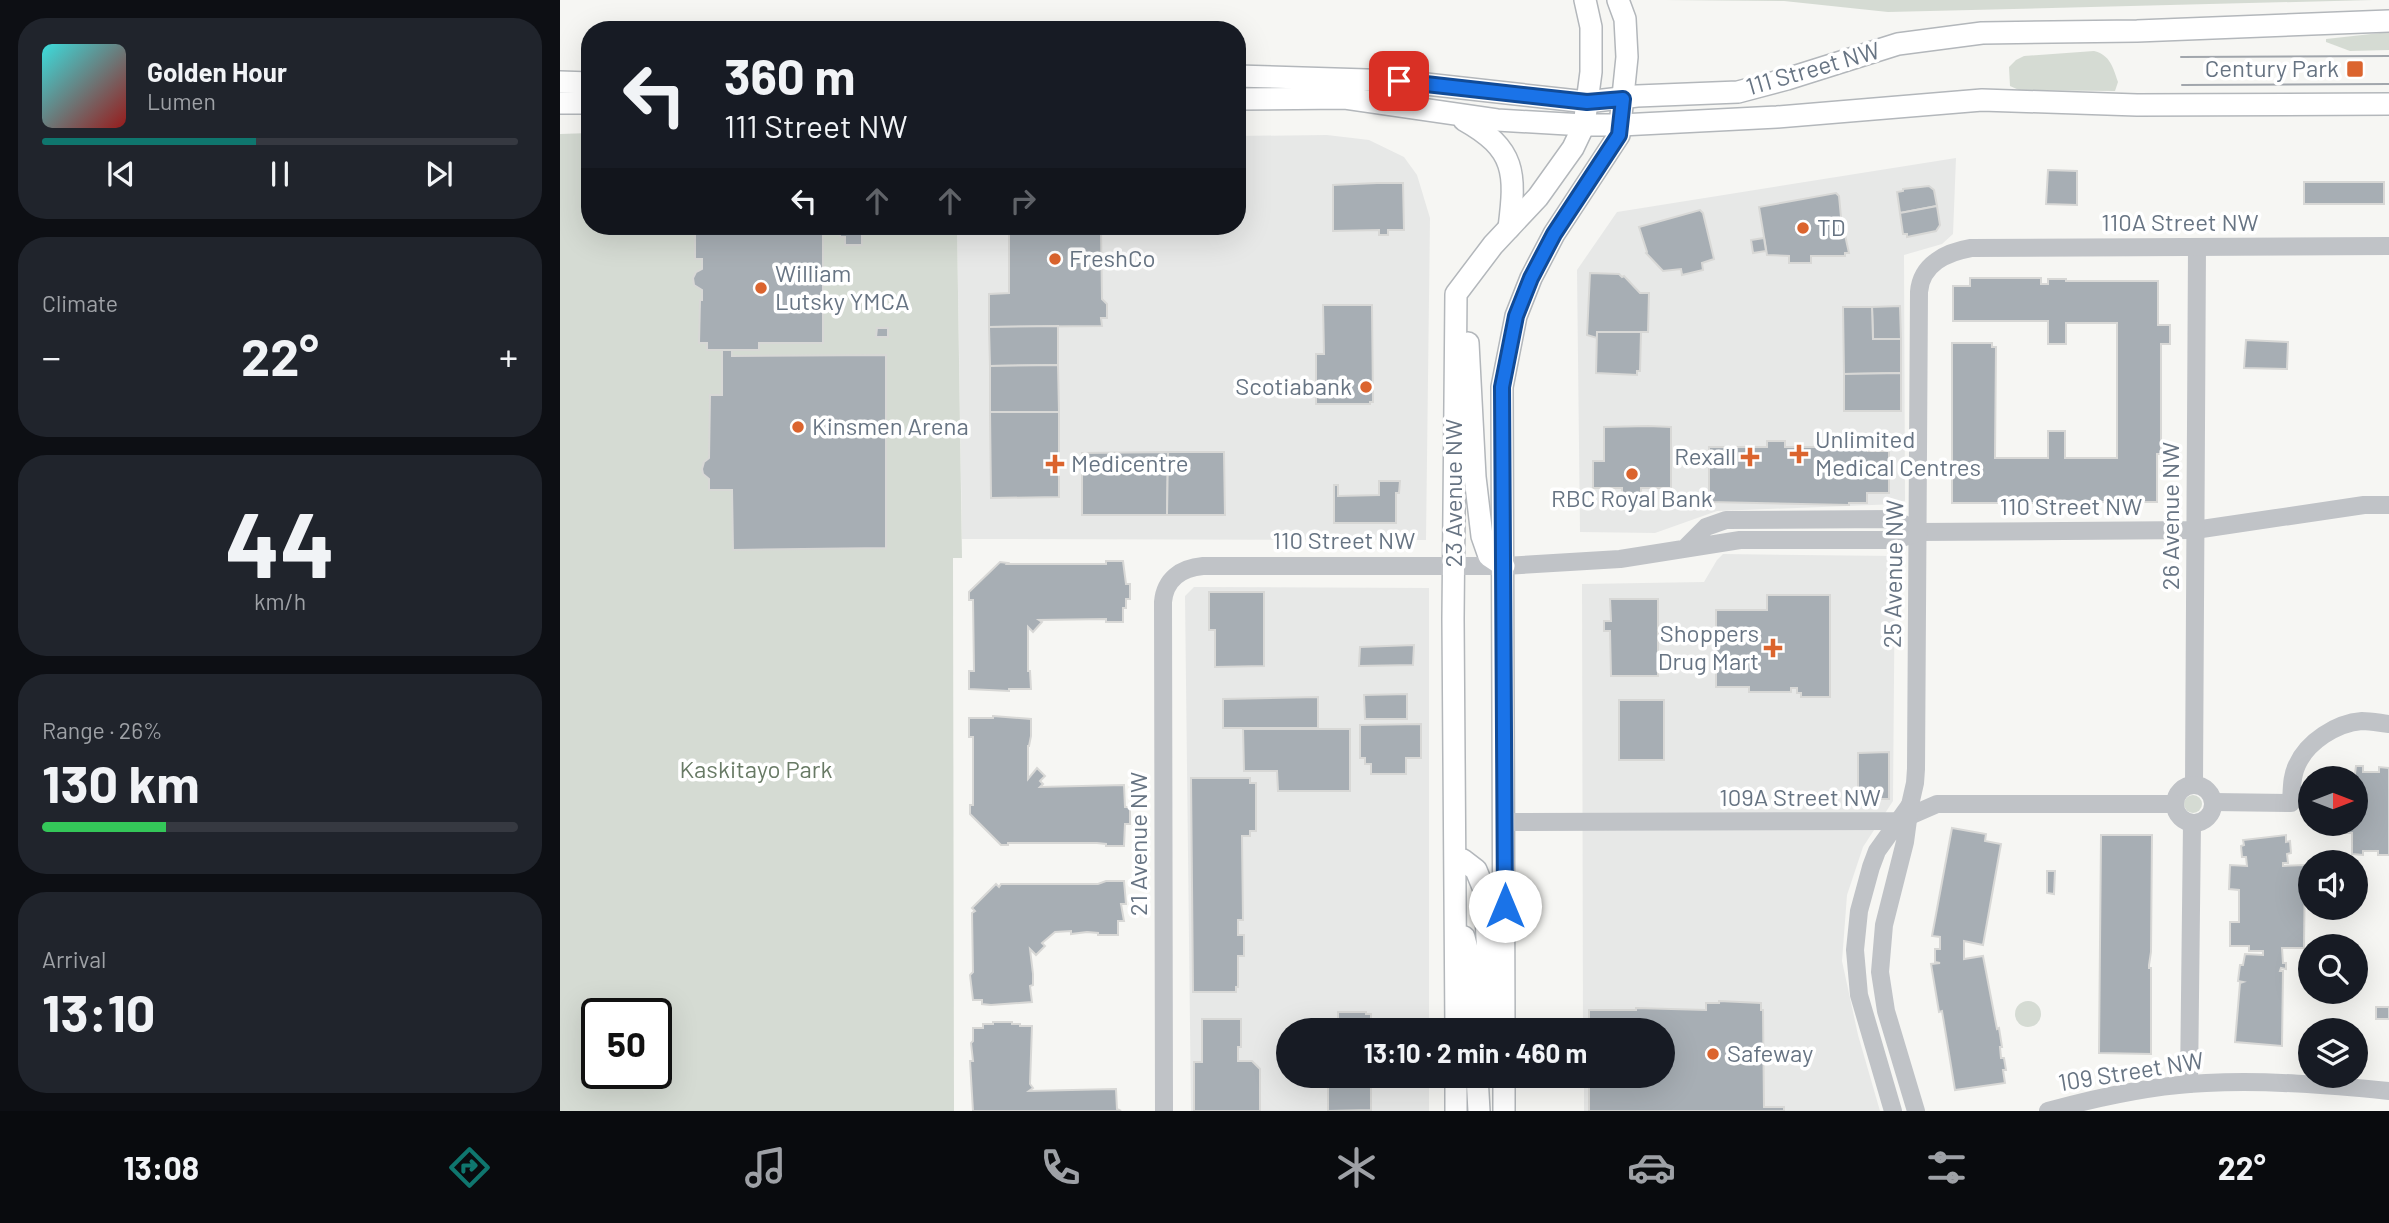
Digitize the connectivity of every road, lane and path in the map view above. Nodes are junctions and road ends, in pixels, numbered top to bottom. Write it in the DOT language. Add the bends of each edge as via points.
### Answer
graph roads {
  1 [pos="1584,0"];
  2 [pos="1618,0"];
  3 [pos="2389,21"];
  4 [pos="1246,76"];
  5 [pos="560,82"];
  6 [pos="581,83"];
  7 [pos="1246,99"];
  8 [pos="1623,99"];
  9 [pos="1587,102"];
  10 [pos="560,103"];
  11 [pos="581,103"];
  12 [pos="2389,104"];
  13 [pos="1452,114"];
  14 [pos="1584,125"];
  15 [pos="1621,125"];
  16 [pos="1509,228"];
  17 [pos="2389,246"];
  18 [pos="2197,247"];
  19 [pos="1972,248"];
  20 [pos="1456,308"];
  21 [pos="2389,505"];
  22 [pos="2195,530"];
  23 [pos="1919,532"];
  24 [pos="1454,566"];
  25 [pos="1504,566"];
  26 [pos="1172,578"];
  27 [pos="2389,724"];
  28 [pos="2194,784"];
  29 [pos="2213,802"];
  30 [pos="2175,804"];
  31 [pos="1905,814"];
  32 [pos="1505,822"];
  33 [pos="2192,823"];
  34 [pos="1456,860"];
  35 [pos="1457,908"];
  36 [pos="1456,1018"];
  37 [pos="1474,1018"];
  38 [pos="1491,1018"];
  39 [pos="1504,1018"];
  40 [pos="2189,1084"];
  41 [pos="1456,1088"];
  42 [pos="1478,1088"];
  43 [pos="1504,1088"];
  44 [pos="2389,1091"];
  45 [pos="1164,1111"];
  46 [pos="1456,1111"];
  47 [pos="1479,1111"];
  48 [pos="1504,1111"];
  49 [pos="1893,1111"];
  50 [pos="1916,1111"];
  51 [pos="2048,1111"];
  1 -- 9 [label="main road, 23 Avenue NW" via="1591,27"];
  2 -- 8 [label="main road, 23 Avenue NW" via="1625,19 1627,57"];
  3 -- 8 [label="main road, 111 Street NW" via="1982,33 1898,44 1738,92"];
  4 -- 9 [label="main road, 111 Street NW" via="1399,81"];
  5 -- 6 [label="main road"];
  7 -- 13 [label="main road, 111 Street NW" via="1345,98"];
  8 -- 9 [label="main road, 111 Street NW"];
  8 -- 15 [label="main road, 23 Avenue NW"];
  9 -- 14 [label="main road, 23 Avenue NW"];
  10 -- 11 [label="main road"];
  12 -- 15 [label="main road, 111 Street NW" via="1982,100"];
  13 -- 14 [label="main road, 111 Street NW"];
  13 -- 16 [label="main road" via="1496,141 1511,166 1514,191"];
  14 -- 15 [label="main road, 111 Street NW"];
  14 -- 16 [label="main road, 23 Avenue NW" via="1545,188"];
  15 -- 25 [label="main road, 23 Avenue NW" via="1619,135 1554,234 1516,316 1502,387"];
  16 -- 20 [label="main road, 23 Avenue NW" via="1456,294"];
  17 -- 18 [label="street, 110A Street NW"];
  18 -- 19 [label="street, 110A Street NW"];
  18 -- 22 [label="street, 26 Avenue NW"];
  19 -- 23 [label="street, 25 Avenue NW" via="1946,255 1925,271 1920,281"];
  20 -- 24 [label="main road, 23 Avenue NW"];
  20 -- 25 [label="main road" via="1467,318 1483,543 1489,556"];
  21 -- 22 [label="street, 110 Street NW"];
  22 -- 23 [label="street, 110 Street NW"];
  22 -- 28 [label="street, 26 Avenue NW"];
  23 -- 25 [label="street, 110 Street NW" via="1896,540 1740,540 1620,559"];
  23 -- 31 [label="street, 25 Avenue NW" via="1916,769"];
  24 -- 25 [label="street, 110 Street NW"];
  24 -- 26 [label="street, 110 Street NW" via="1203,566 1187,568"];
  24 -- 34 [label="main road, 23 Avenue NW"];
  25 -- 32 [label="main road, 23 Avenue NW"];
  26 -- 45 [label="street, 21 Avenue NW" via="1163,602"];
  27 -- 29 [label="street" via="2353,723 2307,748 2297,765 2291,803"];
  28 -- 29 [label="street" via="2209,792"];
  28 -- 30 [label="street" via="2178,793"];
  29 -- 33 [label="street" via="2207,818"];
  30 -- 31 [label="street, 109A Street NW" via="1937,804"];
  30 -- 33 [label="street" via="2178,815"];
  31 -- 32 [label="street, 109A Street NW"];
  31 -- 49 [label="street, 25 Avenue NW" via="1877,851 1871,867 1855,950 1859,995"];
  31 -- 50 [label="street, 25 Avenue NW" via="1903,850 1884,925 1880,972 1886,1011"];
  32 -- 39 [label="main road, 23 Avenue NW"];
  33 -- 40 [label="street"];
  34 -- 35 [label="main road, 23 Avenue NW"];
  34 -- 38 [label="main road" via="1476,870 1485,892"];
  35 -- 36 [label="main road, 23 Avenue NW"];
  35 -- 37 [label="main road" via="1472,968"];
  40 -- 44 [label="street, 109 Street NW" via="2292,1084"];
  40 -- 51 [label="street, 109 Street NW"];
  41 -- 46 [label="main road"];
  42 -- 47 [label="main road"];
  43 -- 48 [label="main road"];
}
